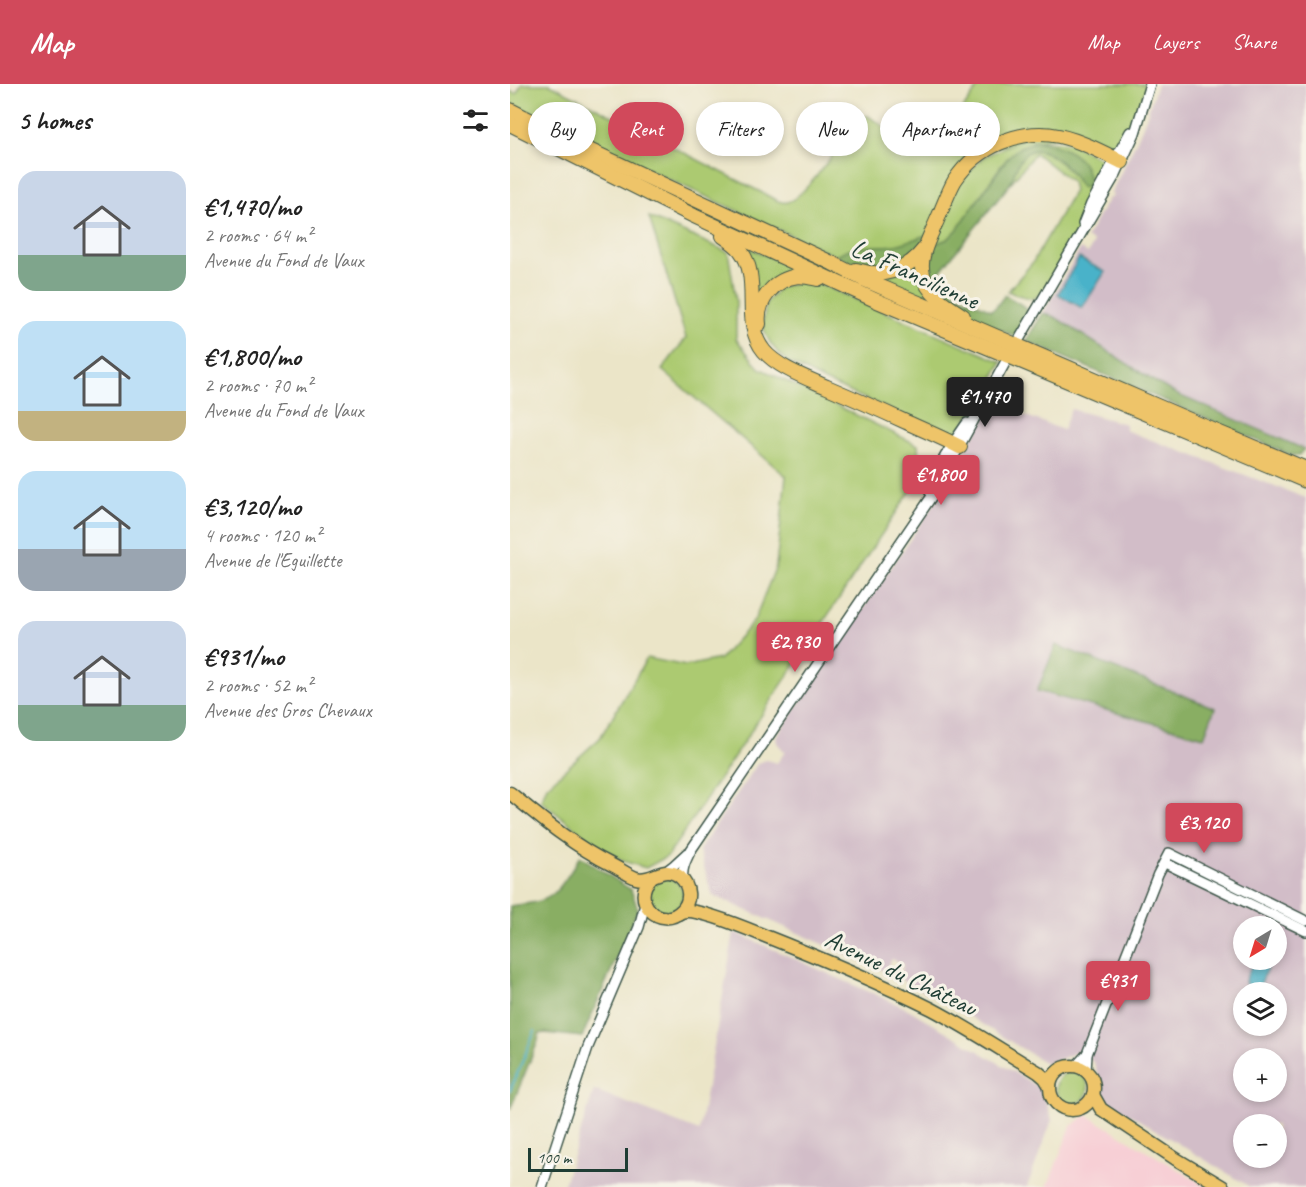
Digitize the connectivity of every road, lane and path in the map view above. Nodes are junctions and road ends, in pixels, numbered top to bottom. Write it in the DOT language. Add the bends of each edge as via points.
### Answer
graph roads {
  1 [pos="1150,84"];
  2 [pos="510,110"];
  3 [pos="510,124"];
  4 [pos="1119,161"];
  5 [pos="694,216"];
  6 [pos="927,245"];
  7 [pos="832,263"];
  8 [pos="875,300"];
  9 [pos="997,337"];
  10 [pos="1020,338"];
  11 [pos="1005,363"];
  12 [pos="787,368"];
  13 [pos="956,446"];
  14 [pos="1306,469"];
  15 [pos="1306,481"];
  16 [pos="510,794"];
  17 [pos="691,850"];
  18 [pos="591,855"];
  19 [pos="1165,863"];
  20 [pos="665,872"];
  21 [pos="652,877"];
  22 [pos="683,881"];
  23 [pos="688,896"];
  24 [pos="644,900"];
  25 [pos="678,914"];
  26 [pos="657,915"];
  27 [pos="1306,921"];
  28 [pos="739,926"];
  29 [pos="639,927"];
  30 [pos="1306,931"];
  31 [pos="1081,1070"];
  32 [pos="1038,1072"];
  33 [pos="1057,1073"];
  34 [pos="1050,1086"];
  35 [pos="1093,1095"];
  36 [pos="1082,1108"];
  37 [pos="1130,1130"];
  38 [pos="542,1187"];
  39 [pos="1223,1187"];
  1 -- 4 [label="street"];
  2 -- 7 [label="highway, La Francilienne"];
  3 -- 5 [label="highway, La Francilienne"];
  4 -- 6 [label="highway" via="1078,142 1050,135 1029,135 997,143 973,160 955,182"];
  4 -- 10 [label="street" via="1091,204 1081,234"];
  5 -- 8 [label="highway, La Francilienne"];
  5 -- 12 [label="highway" via="734,244 744,257 750,273 752,322 758,341 768,355"];
  6 -- 7 [label="highway" via="913,261 893,272 862,272"];
  6 -- 9 [label="highway" via="921,267 929,289 946,305"];
  7 -- 9 [label="highway, La Francilienne"];
  8 -- 12 [label="highway" via="808,277 791,278 774,286 763,300 759,330 768,349"];
  8 -- 15 [label="highway, La Francilienne"];
  9 -- 14 [label="highway, La Francilienne"];
  11 -- 13 [label="street"];
  12 -- 13 [label="highway"];
  13 -- 17 [label="street" via="937,471 921,511"];
  16 -- 18 [label="main road"];
  17 -- 20 [label="street"];
  17 -- 22 [label="street" via="683,866"];
  18 -- 21 [label="main road" via="637,878"];
  18 -- 24 [label="main road" via="637,888"];
  19 -- 27 [label="street" via="1169,853"];
  19 -- 30 [label="street"];
  19 -- 31 [label="street"];
  20 -- 21 [label="main road"];
  20 -- 22 [label="main road"];
  21 -- 24 [label="main road" via="645,886"];
  22 -- 23 [label="main road"];
  23 -- 25 [label="main road"];
  23 -- 28 [label="main road, Avenue du Château" via="698,906"];
  24 -- 26 [label="main road"];
  24 -- 29 [label="street"];
  25 -- 26 [label="main road"];
  25 -- 28 [label="main road, Avenue du Château" via="694,912"];
  26 -- 29 [label="street"];
  28 -- 32 [label="main road, Avenue du Château" via="932,1010"];
  29 -- 38 [label="street" via="588,1047"];
  31 -- 33 [label="main road" via="1065,1068"];
  31 -- 35 [label="main road" via="1093,1082"];
  32 -- 33 [label="main road, Avenue du Château"];
  32 -- 34 [label="main road, Avenue du Château"];
  33 -- 34 [label="main road"];
  34 -- 36 [label="main road" via="1059,1106"];
  35 -- 36 [label="main road"];
  35 -- 37 [label="main road" via="1101,1109"];
  36 -- 37 [label="main road"];
  37 -- 39 [label="main road"];
}
